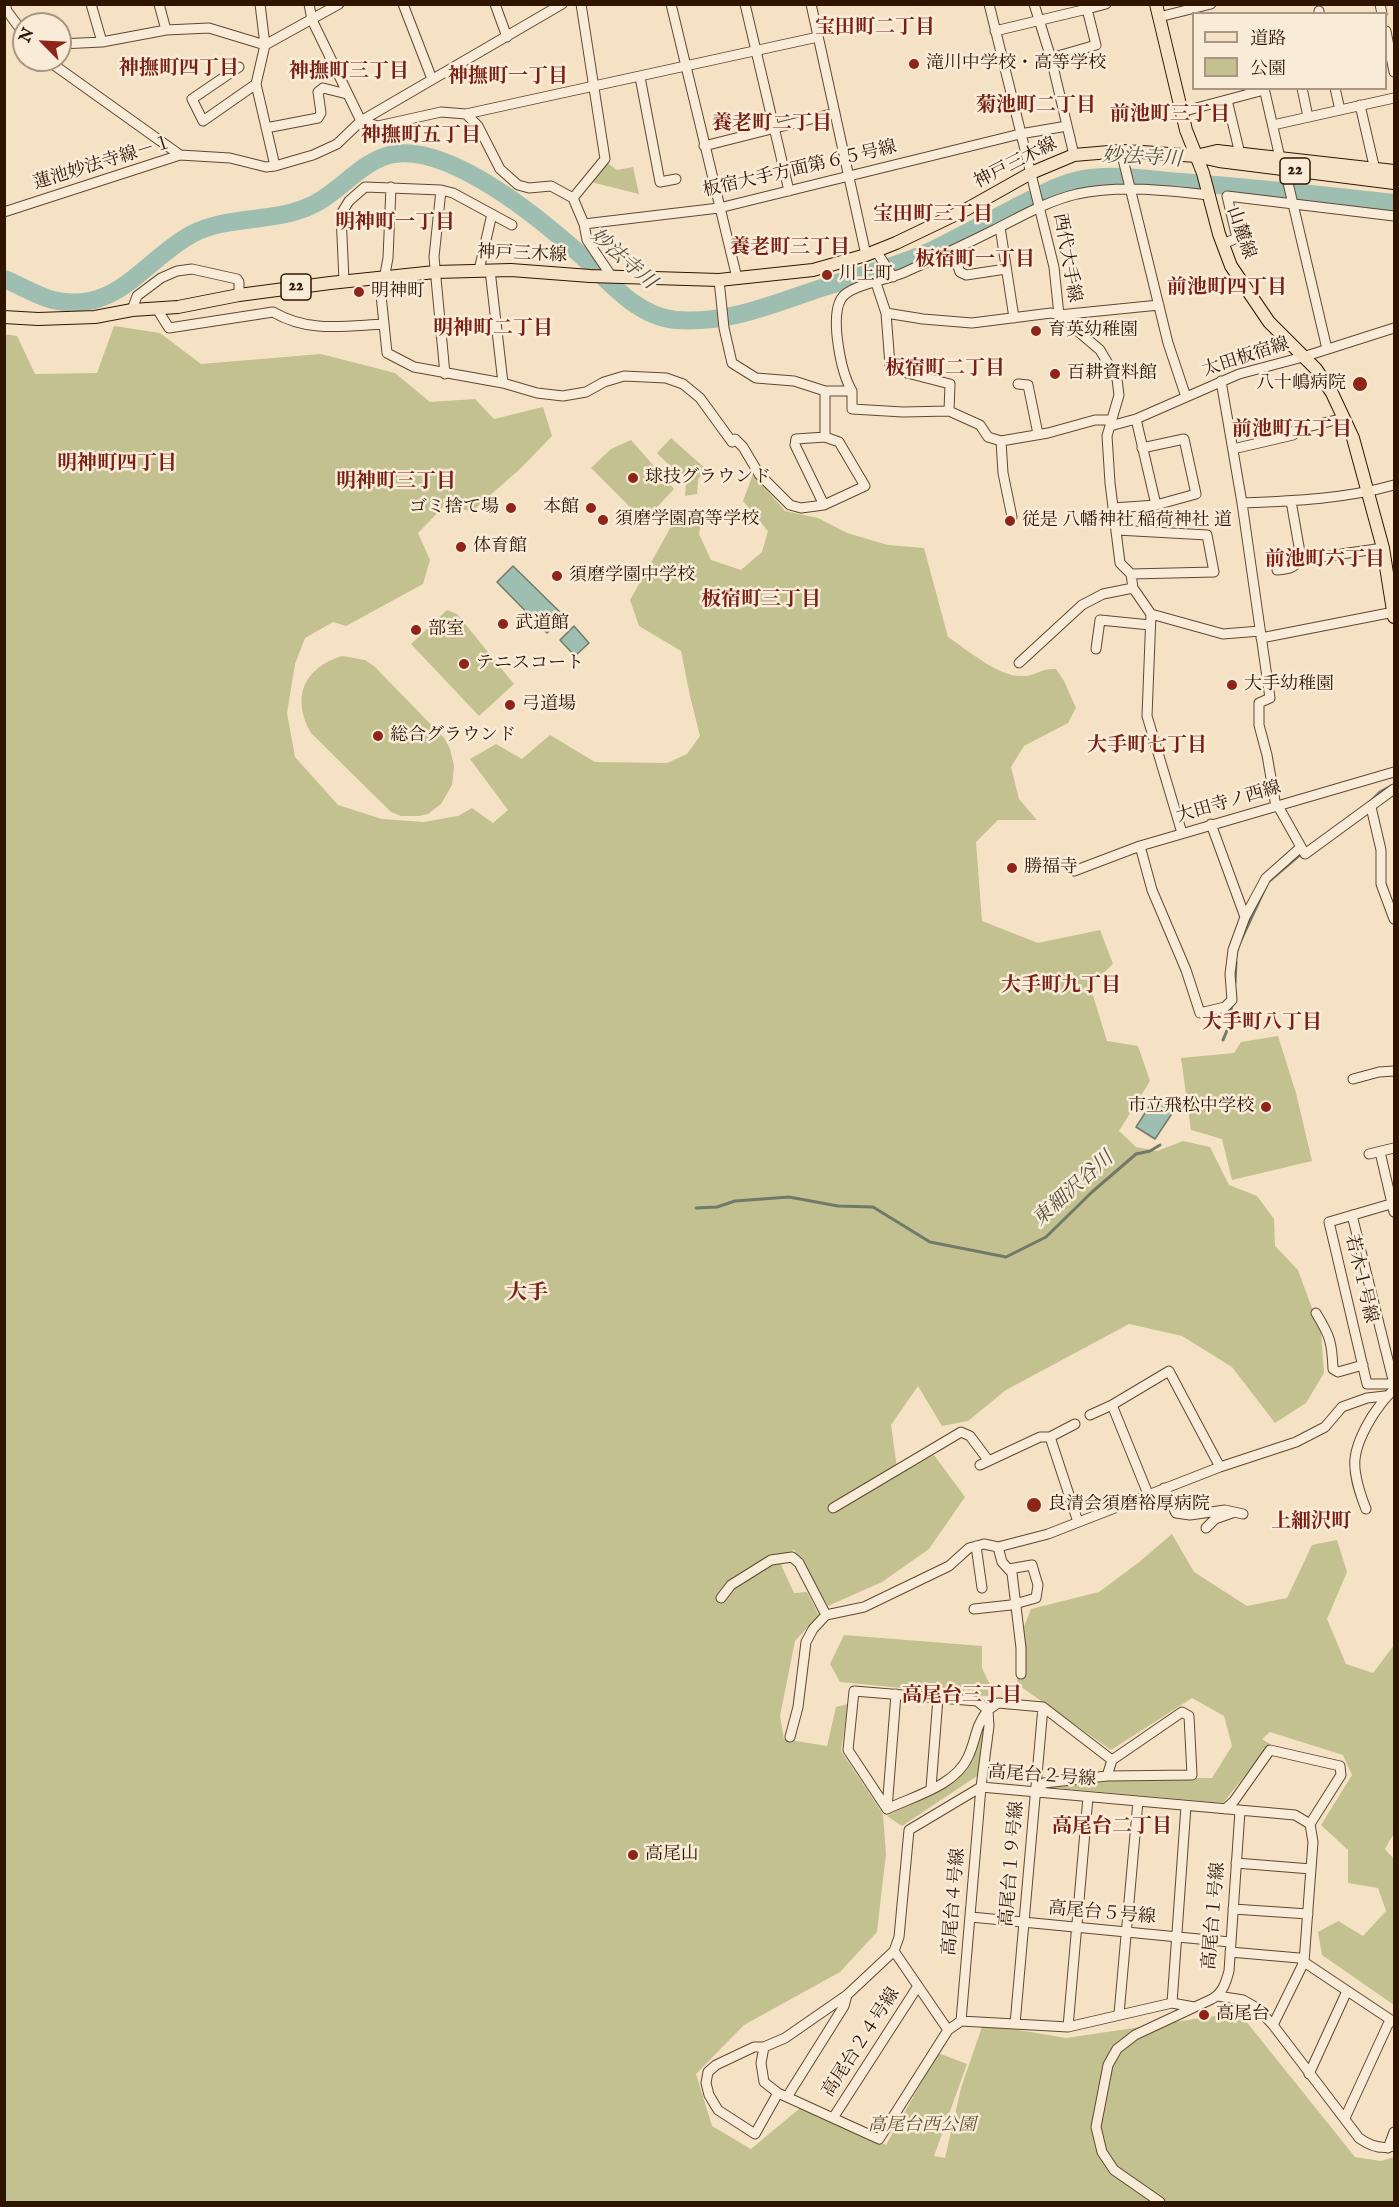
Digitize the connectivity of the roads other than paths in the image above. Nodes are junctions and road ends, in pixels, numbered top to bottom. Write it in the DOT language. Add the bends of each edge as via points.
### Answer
graph roads {
  1 [pos="5,4"];
  2 [pos="91,4"];
  3 [pos="159,4"];
  4 [pos="260,4"];
  5 [pos="309,4"];
  6 [pos="339,4"];
  7 [pos="403,4"];
  8 [pos="495,4"];
  9 [pos="562,4"];
  10 [pos="581,4"];
  11 [pos="671,4"];
  12 [pos="745,4"];
  13 [pos="811,4"];
  14 [pos="989,4"];
  15 [pos="1034,4"];
  16 [pos="1106,4"];
  17 [pos="1211,4"];
  18 [pos="1086,7"];
  19 [pos="1190,7"];
  20 [pos="1157,11"];
  21 [pos="12,18"];
  22 [pos="312,20"];
  23 [pos="1038,21"];
  24 [pos="166,30"];
  25 [pos="995,31"];
  26 [pos="1387,36"];
  27 [pos="818,37"];
  28 [pos="507,38"];
  29 [pos="102,42"];
  30 [pos="72,43"];
  31 [pos="265,45"];
  32 [pos="756,50"];
  33 [pos="1051,58"];
  34 [pos="685,66"];
  35 [pos="238,67"];
  36 [pos="64,72"];
  37 [pos="1395,72"];
  38 [pos="640,77"];
  39 [pos="432,79"];
  40 [pos="256,84"];
  41 [pos="594,86"];
  42 [pos="1261,90"];
  43 [pos="1264,90"];
  44 [pos="1302,90"];
  45 [pos="1335,90"];
  46 [pos="347,94"];
  47 [pos="1395,98"];
  48 [pos="1227,100"];
  49 [pos="1360,105"];
  50 [pos="1340,110"];
  51 [pos="1181,112"];
  52 [pos="835,113"];
  53 [pos="466,114"];
  54 [pos="1308,117"];
  55 [pos="361,121"];
  56 [pos="1273,125"];
  57 [pos="1067,126"];
  58 [pos="266,128"];
  59 [pos="775,128"];
  60 [pos="1020,134"];
  61 [pos="705,146"];
  62 [pos="1121,151"];
  63 [pos="1240,154"];
  64 [pos="1074,155"];
  65 [pos="180,156"];
  66 [pos="1196,156"];
  67 [pos="275,166"];
  68 [pos="1284,170"];
  69 [pos="1375,170"];
  70 [pos="1395,171"];
  71 [pos="1031,173"];
  72 [pos="848,176"];
  73 [pos="676,179"];
  74 [pos="1395,183"];
  75 [pos="391,187"];
  76 [pos="1129,188"];
  77 [pos="441,190"];
  78 [pos="789,190"];
  79 [pos="1208,193"];
  80 [pos="573,198"];
  81 [pos="1291,200"];
  82 [pos="1040,206"];
  83 [pos="719,208"];
  84 [pos="4,212"];
  85 [pos="492,214"];
  86 [pos="1395,216"];
  87 [pos="584,224"];
  88 [pos="512,225"];
  89 [pos="1000,227"];
  90 [pos="1223,244"];
  91 [pos="952,251"];
  92 [pos="875,255"];
  93 [pos="1006,269"];
  94 [pos="484,270"];
  95 [pos="435,272"];
  96 [pos="384,277"];
  97 [pos="611,277"];
  98 [pos="893,277"];
  99 [pos="737,278"];
  100 [pos="719,280"];
  101 [pos="344,281"];
  102 [pos="876,283"];
  103 [pos="239,295"];
  104 [pos="1159,305"];
  105 [pos="157,309"];
  106 [pos="132,310"];
  107 [pos="886,314"];
  108 [pos="1059,315"];
  109 [pos="4,317"];
  110 [pos="1014,318"];
  111 [pos="384,324"];
  112 [pos="1395,328"];
  113 [pos="1327,349"];
  114 [pos="1303,357"];
  115 [pos="445,374"];
  116 [pos="1221,381"];
  117 [pos="503,383"];
  118 [pos="1018,384"];
  119 [pos="825,391"];
  120 [pos="852,391"];
  121 [pos="1186,397"];
  122 [pos="949,411"];
  123 [pos="1344,418"];
  124 [pos="1136,419"];
  125 [pos="1111,423"];
  126 [pos="1038,434"];
  127 [pos="825,437"];
  128 [pos="1001,441"];
  129 [pos="1142,448"];
  130 [pos="1233,449"];
  131 [pos="1395,485"];
  132 [pos="1369,492"];
  133 [pos="1292,501"];
  134 [pos="1242,502"];
  135 [pos="824,505"];
  136 [pos="1156,505"];
  137 [pos="1113,508"];
  138 [pos="1012,517"];
  139 [pos="1117,530"];
  140 [pos="1383,548"];
  141 [pos="1300,561"];
  142 [pos="1277,570"];
  143 [pos="1131,574"];
  144 [pos="1133,588"];
  145 [pos="1151,614"];
  146 [pos="1394,614"];
  147 [pos="1150,626"];
  148 [pos="1261,634"];
  149 [pos="1096,649"];
  150 [pos="1019,663"];
  151 [pos="1395,772"];
  152 [pos="1395,789"];
  153 [pos="1277,806"];
  154 [pos="1371,807"];
  155 [pos="1211,824"];
  156 [pos="1182,833"];
  157 [pos="1140,846"];
  158 [pos="1302,849"];
  159 [pos="1074,871"];
  160 [pos="1245,917"];
  161 [pos="1395,919"];
  162 [pos="1395,1071"];
  163 [pos="1353,1079"];
  164 [pos="1395,1148"];
  165 [pos="1380,1152"];
  166 [pos="1369,1154"];
  167 [pos="1394,1206"];
  168 [pos="1352,1215"];
  169 [pos="1316,1313"];
  170 [pos="1363,1365"];
  171 [pos="1394,1386"];
  172 [pos="1386,1396"];
  173 [pos="1395,1402"];
  174 [pos="1112,1405"];
  175 [pos="1090,1415"];
  176 [pos="1075,1424"];
  177 [pos="1050,1437"];
  178 [pos="1220,1467"];
  179 [pos="1164,1488"];
  180 [pos="1149,1494"];
  181 [pos="833,1508"];
  182 [pos="1366,1509"];
  183 [pos="1078,1522"];
  184 [pos="1206,1528"];
  185 [pos="975,1546"];
  186 [pos="998,1547"];
  187 [pos="1009,1569"];
  188 [pos="982,1588"];
  189 [pos="721,1598"];
  190 [pos="1015,1604"];
  191 [pos="974,1609"];
  192 [pos="826,1615"];
  193 [pos="1021,1674"];
  194 [pos="896,1694"];
  195 [pos="938,1698"];
  196 [pos="1043,1707"];
  197 [pos="988,1710"];
  198 [pos="790,1737"];
  199 [pos="1112,1760"];
  200 [pos="1107,1776"];
  201 [pos="981,1787"];
  202 [pos="931,1788"];
  203 [pos="1036,1792"];
  204 [pos="1088,1797"];
  205 [pos="1138,1801"];
  206 [pos="1186,1806"];
  207 [pos="887,1809"];
  208 [pos="1225,1809"];
  209 [pos="1240,1811"];
  210 [pos="1310,1824"];
  211 [pos="1236,1863"];
  212 [pos="1311,1869"];
  213 [pos="1233,1909"];
  214 [pos="1308,1914"];
  215 [pos="971,1917"];
  216 [pos="1024,1923"];
  217 [pos="1077,1928"];
  218 [pos="1126,1933"];
  219 [pos="1175,1937"];
  220 [pos="1230,1947"];
  221 [pos="894,1951"];
  222 [pos="1304,1962"];
  223 [pos="918,1986"];
  224 [pos="1347,1991"];
  225 [pos="847,1995"];
  226 [pos="1218,1996"];
  227 [pos="1172,2003"];
  228 [pos="1194,2007"];
  229 [pos="1119,2014"];
  230 [pos="961,2021"];
  231 [pos="1392,2021"];
  232 [pos="1015,2024"];
  233 [pos="1273,2025"];
  234 [pos="1068,2027"];
  235 [pos="948,2030"];
  236 [pos="764,2047"];
  237 [pos="1309,2074"];
  238 [pos="782,2095"];
  239 [pos="833,2118"];
  240 [pos="1345,2118"];
  241 [pos="1395,2132"];
  242 [pos="1391,2147"];
  243 [pos="1160,2202"];
  1 -- 21 [label="street"];
  2 -- 29 [label="street"];
  3 -- 24 [label="street"];
  4 -- 31 [label="street"];
  5 -- 22 [label="street"];
  6 -- 22 [label="street"];
  7 -- 39 [label="street"];
  8 -- 28 [label="street"];
  9 -- 28 [label="street, 蓮池妙法寺線－１"];
  10 -- 41 [label="street"];
  11 -- 34 [label="street"];
  12 -- 32 [label="street"];
  13 -- 27 [label="street"];
  14 -- 25 [label="street"];
  15 -- 23 [label="street"];
  16 -- 18 [label="street"];
  17 -- 19 [label="street"];
  18 -- 23 [label="street"];
  18 -- 33 [label="street" via="1096,45"];
  19 -- 20 [label="street"];
  20 -- 51 [label="main road, 山麓線"];
  22 -- 31 [label="street"];
  22 -- 46 [label="street"];
  23 -- 25 [label="street"];
  23 -- 33 [label="street"];
  24 -- 29 [label="street"];
  24 -- 31 [label="street" via="209,28"];
  25 -- 60 [label="street"];
  26 -- 37 [label="street"];
  27 -- 32 [label="street"];
  27 -- 52 [label="street"];
  28 -- 39 [label="street, 蓮池妙法寺線－１"];
  29 -- 30 [label="street"];
  31 -- 40 [label="street"];
  32 -- 34 [label="street"];
  32 -- 59 [label="street"];
  33 -- 57 [label="street"];
  34 -- 38 [label="street"];
  34 -- 61 [label="street"];
  35 -- 40 [label="street" via="192,99 203,121"];
  36 -- 65 [label="street"];
  38 -- 41 [label="street"];
  38 -- 73 [label="street" via="660,182"];
  39 -- 55 [label="street, 蓮池妙法寺線－１"];
  40 -- 58 [label="street"];
  41 -- 53 [label="street"];
  41 -- 80 [label="street" via="605,159"];
  42 -- 48 [label="street"];
  43 -- 56 [label="street"];
  44 -- 54 [label="street"];
  45 -- 50 [label="street"];
  46 -- 55 [label="street"];
  46 -- 58 [label="street" via="323,88 318,92 318,118"];
  47 -- 49 [label="street"];
  48 -- 51 [label="street"];
  48 -- 63 [label="street"];
  49 -- 50 [label="street"];
  49 -- 69 [label="street"];
  50 -- 54 [label="street"];
  51 -- 66 [label="main road, 山麓線"];
  52 -- 59 [label="street"];
  52 -- 72 [label="street"];
  53 -- 55 [label="street" via="441,111 378,126"];
  53 -- 80 [label="street" via="478,126 500,169 518,185 551,186"];
  54 -- 56 [label="street"];
  55 -- 67 [label="street, 蓮池妙法寺線－１" via="337,144"];
  56 -- 68 [label="street"];
  57 -- 60 [label="street, 板宿大手方面第６５号線"];
  57 -- 64 [label="street"];
  58 -- 67 [label="street"];
  59 -- 61 [label="street"];
  59 -- 78 [label="street"];
  60 -- 71 [label="street"];
  60 -- 72 [label="street, 板宿大手方面第６５号線"];
  61 -- 83 [label="street"];
  62 -- 64 [label="main road, 神戸三木線 / 22"];
  62 -- 66 [label="main road, 神戸三木線 / 22"];
  62 -- 76 [label="street"];
  63 -- 66 [label="main road, 神戸三木線 / 22" via="1217,151"];
  63 -- 68 [label="main road, 神戸三木線 / 22"];
  64 -- 71 [label="main road, 神戸三木線 / 22"];
  65 -- 67 [label="street, 蓮池妙法寺線－１" via="230,158"];
  65 -- 84 [label="street, 蓮池妙法寺線－１"];
  66 -- 68 [label="main road, 神戸三木線 / 22"];
  66 -- 79 [label="main road, 山麓線"];
  68 -- 69 [label="main road, 神戸三木線 / 22"];
  68 -- 74 [label="main road, 神戸三木線 / 22"];
  68 -- 81 [label="street"];
  69 -- 70 [label="main road, 神戸三木線 / 22"];
  71 -- 82 [label="street, 西代大手線"];
  71 -- 92 [label="main road, 神戸三木線 / 22"];
  72 -- 78 [label="street, 板宿大手方面第６５号線"];
  72 -- 92 [label="street"];
  75 -- 77 [label="street"];
  75 -- 96 [label="street"];
  75 -- 101 [label="street" via="364,187 341,214"];
  76 -- 79 [label="street"];
  76 -- 82 [label="street" via="1075,195"];
  76 -- 104 [label="street"];
  77 -- 85 [label="street"];
  77 -- 95 [label="street"];
  78 -- 83 [label="street, 板宿大手方面第６５号線"];
  79 -- 90 [label="main road, 山麓線"];
  80 -- 87 [label="street"];
  81 -- 86 [label="street"];
  81 -- 90 [label="street" via="1227,196 1236,238"];
  81 -- 113 [label="street"];
  82 -- 89 [label="street"];
  82 -- 108 [label="street, 西代大手線" via="1054,267"];
  83 -- 87 [label="street, 板宿大手方面第６５号線"];
  83 -- 99 [label="street"];
  85 -- 88 [label="street"];
  85 -- 94 [label="street"];
  87 -- 97 [label="street" via="587,240"];
  89 -- 91 [label="street"];
  89 -- 93 [label="street"];
  90 -- 114 [label="main road, 山麓線" via="1245,290"];
  91 -- 93 [label="street" via="960,272 966,275"];
  91 -- 98 [label="street"];
  92 -- 98 [label="street"];
  92 -- 99 [label="main road, 神戸三木線 / 22" via="813,270"];
  93 -- 110 [label="street"];
  94 -- 95 [label="main road, 神戸三木線 / 22"];
  94 -- 97 [label="main road, 神戸三木線 / 22"];
  94 -- 117 [label="street"];
  95 -- 96 [label="main road, 神戸三木線 / 22"];
  95 -- 115 [label="street"];
  96 -- 101 [label="main road, 神戸三木線 / 22"];
  96 -- 111 [label="street"];
  97 -- 100 [label="main road, 神戸三木線 / 22"];
  98 -- 102 [label="street"];
  99 -- 100 [label="main road, 神戸三木線 / 22"];
  100 -- 119 [label="street" via="732,363 756,378 794,381"];
  101 -- 103 [label="main road, 神戸三木線 / 22"];
  102 -- 107 [label="street"];
  102 -- 120 [label="street" via="849,290 838,308 838,349"];
  103 -- 105 [label="main road, 神戸三木線 / 22"];
  103 -- 106 [label="street" via="237,279 192,269 151,285 137,296"];
  104 -- 108 [label="street"];
  104 -- 121 [label="street"];
  105 -- 106 [label="main road, 神戸三木線 / 22"];
  105 -- 111 [label="street" via="169,328 273,312 308,326"];
  106 -- 109 [label="main road, 神戸三木線 / 22" via="68,319"];
  107 -- 110 [label="street" via="972,323"];
  107 -- 122 [label="street" via="890,365 950,384"];
  108 -- 110 [label="street"];
  108 -- 125 [label="street" via="1100,350 1117,379 1119,395"];
  111 -- 115 [label="street" via="387,353 414,367"];
  112 -- 113 [label="street, 太田板宿線"];
  113 -- 114 [label="street, 太田板宿線"];
  114 -- 116 [label="street, 太田板宿線"];
  114 -- 123 [label="main road, 山麓線" via="1316,369"];
  115 -- 117 [label="street"];
  116 -- 121 [label="street, 太田板宿線"];
  116 -- 130 [label="street"];
  117 -- 135 [label="street" via="563,396 586,392 624,376 666,378 683,384 700,398 732,442 735,439 743,447 759,474 790,504 801,508"];
  118 -- 126 [label="street" via="1028,385"];
  119 -- 120 [label="street"];
  119 -- 127 [label="street"];
  120 -- 122 [label="street" via="852,409"];
  121 -- 124 [label="street, 太田板宿線"];
  122 -- 128 [label="street" via="980,425 988,437"];
  123 -- 130 [label="street"];
  123 -- 132 [label="main road, 山麓線"];
  124 -- 125 [label="street, 太田板宿線"];
  124 -- 129 [label="street"];
  125 -- 126 [label="street, 太田板宿線" via="1095,420"];
  125 -- 137 [label="street" via="1107,436"];
  126 -- 128 [label="street, 太田板宿線"];
  127 -- 135 [label="street" via="796,439 795,445"];
  127 -- 135 [label="street" via="839,442 865,486"];
  128 -- 138 [label="street"];
  129 -- 136 [label="street"];
  129 -- 136 [label="street" via="1184,439 1196,494"];
  130 -- 134 [label="street"];
  131 -- 132 [label="street"];
  132 -- 133 [label="street"];
  132 -- 140 [label="main road, 山麓線"];
  133 -- 134 [label="street"];
  133 -- 141 [label="street"];
  134 -- 148 [label="street"];
  136 -- 137 [label="street"];
  137 -- 139 [label="street"];
  139 -- 143 [label="street" via="1120,563"];
  139 -- 143 [label="street" via="1207,535 1214,572"];
  140 -- 141 [label="street"];
  140 -- 146 [label="main road, 山麓線"];
  141 -- 142 [label="street" via="1290,569"];
  143 -- 144 [label="street"];
  144 -- 145 [label="street"];
  144 -- 150 [label="street" via="1103,594 1082,605"];
  145 -- 147 [label="street"];
  145 -- 148 [label="street" via="1223,634"];
  146 -- 148 [label="street"];
  147 -- 149 [label="street" via="1100,620"];
  147 -- 156 [label="street" via="1147,716"];
  148 -- 153 [label="street" via="1270,698 1258,703 1259,725"];
  151 -- 153 [label="street, 大田寺ノ西線"];
  152 -- 154 [label="street"];
  153 -- 155 [label="street, 大田寺ノ西線"];
  153 -- 158 [label="street"];
  154 -- 158 [label="street"];
  154 -- 161 [label="street" via="1381,850 1381,884"];
  155 -- 156 [label="street, 大田寺ノ西線"];
  155 -- 160 [label="street"];
  156 -- 157 [label="street, 大田寺ノ西線"];
  157 -- 159 [label="street, 大田寺ノ西線"];
  157 -- 160 [label="street" via="1152,890 1200,1013 1225,1007 1232,1000 1233,950"];
  158 -- 160 [label="street" via="1266,878"];
  162 -- 163 [label="street"];
  164 -- 165 [label="street"];
  165 -- 166 [label="street"];
  165 -- 167 [label="street"];
  167 -- 168 [label="street, 若木１号線"];
  168 -- 170 [label="street, 若木１号線" via="1329,1222"];
  168 -- 171 [label="street"];
  169 -- 170 [label="street" via="1332,1344 1333,1369 1338,1372"];
  170 -- 171 [label="street, 若木１号線" via="1367,1384"];
  171 -- 172 [label="street"];
  172 -- 173 [label="street"];
  172 -- 178 [label="street" via="1342,1407 1325,1427 1296,1442"];
  172 -- 182 [label="street" via="1356,1448 1354,1466"];
  174 -- 175 [label="street"];
  174 -- 178 [label="street" via="1169,1371"];
  174 -- 180 [label="street"];
  176 -- 177 [label="street"];
  177 -- 181 [label="street" via="1040,1437 984,1462 969,1436 962,1432"];
  177 -- 183 [label="street"];
  178 -- 179 [label="street"];
  179 -- 180 [label="street"];
  179 -- 184 [label="street" via="1176,1514 1225,1510 1238,1513 1215,1519"];
  180 -- 183 [label="street"];
  183 -- 186 [label="street"];
  185 -- 186 [label="street"];
  185 -- 188 [label="street"];
  185 -- 192 [label="street" via="949,1566 864,1606"];
  186 -- 187 [label="street" via="1002,1562"];
  187 -- 190 [label="street"];
  187 -- 190 [label="street" via="1032,1565 1038,1585 1036,1598"];
  189 -- 192 [label="street" via="731,1585 771,1560 792,1557 799,1563"];
  190 -- 191 [label="street"];
  190 -- 193 [label="street"];
  192 -- 198 [label="street" via="806,1642"];
  194 -- 195 [label="street"];
  194 -- 207 [label="street"];
  194 -- 207 [label="street" via="854,1691 848,1750"];
  195 -- 197 [label="street" via="977,1701"];
  195 -- 202 [label="street"];
  196 -- 197 [label="street" via="998,1702"];
  196 -- 199 [label="street"];
  196 -- 203 [label="street, 高尾台１９号線"];
  197 -- 201 [label="street, 高尾台４号線"];
  197 -- 202 [label="street" via="978,1723 963,1767"];
  199 -- 200 [label="street"];
  199 -- 200 [label="street" via="1182,1712 1189,1716 1192,1775"];
  200 -- 203 [label="street" via="1044,1783"];
  201 -- 203 [label="street, 高尾台２号線"];
  201 -- 215 [label="street, 高尾台４号線"];
  201 -- 221 [label="street, 高尾台２号線" via="909,1830 899,1937"];
  202 -- 207 [label="street"];
  203 -- 204 [label="street, 高尾台２号線"];
  203 -- 216 [label="street, 高尾台１９号線"];
  204 -- 205 [label="street, 高尾台２号線"];
  204 -- 217 [label="street"];
  205 -- 206 [label="street, 高尾台２号線"];
  205 -- 218 [label="street"];
  206 -- 208 [label="street, 高尾台２号線"];
  206 -- 219 [label="street"];
  208 -- 209 [label="street, 高尾台２号線"];
  208 -- 210 [label="street" via="1270,1750 1340,1766 1341,1775"];
  209 -- 210 [label="street, 高尾台２号線" via="1295,1815"];
  209 -- 211 [label="street, 高尾台１号線"];
  210 -- 212 [label="street"];
  211 -- 212 [label="street"];
  211 -- 213 [label="street, 高尾台１号線"];
  212 -- 214 [label="street"];
  213 -- 214 [label="street"];
  213 -- 220 [label="street, 高尾台１号線"];
  214 -- 222 [label="street"];
  215 -- 216 [label="street, 高尾台５号線"];
  215 -- 230 [label="street, 高尾台４号線"];
  216 -- 217 [label="street, 高尾台５号線"];
  216 -- 232 [label="street, 高尾台１９号線"];
  217 -- 218 [label="street, 高尾台５号線"];
  217 -- 234 [label="street"];
  218 -- 219 [label="street, 高尾台５号線"];
  218 -- 229 [label="street"];
  219 -- 220 [label="street, 高尾台５号線"];
  219 -- 227 [label="street"];
  220 -- 222 [label="street, 高尾台５号線"];
  220 -- 226 [label="street, 高尾台１号線" via="1229,1971"];
  221 -- 223 [label="street"];
  221 -- 225 [label="street"];
  222 -- 224 [label="street"];
  222 -- 233 [label="street"];
  223 -- 235 [label="street"];
  223 -- 239 [label="street, 高尾台２４号線"];
  224 -- 231 [label="street"];
  224 -- 237 [label="street"];
  225 -- 236 [label="street" via="785,2038"];
  225 -- 238 [label="street" via="844,2006"];
  226 -- 228 [label="street, 高尾台１号線"];
  226 -- 233 [label="street" via="1243,2000"];
  227 -- 228 [label="street"];
  227 -- 229 [label="street"];
  228 -- 243 [label="street, 高尾台１号線" via="1117,2049 1107,2065 1096,2127 1102,2152 1114,2170"];
  229 -- 234 [label="street"];
  230 -- 232 [label="street"];
  230 -- 235 [label="street"];
  231 -- 240 [label="street"];
  232 -- 234 [label="street"];
  233 -- 237 [label="street"];
  235 -- 239 [label="street" via="879,2139"];
  236 -- 238 [label="street" via="764,2082"];
  236 -- 238 [label="street" via="754,2047 716,2065 708,2072 709,2095 718,2110 754,2134"];
  237 -- 240 [label="street"];
  238 -- 239 [label="street"];
  240 -- 242 [label="street" via="1370,2146"];
  241 -- 242 [label="street"];
}
